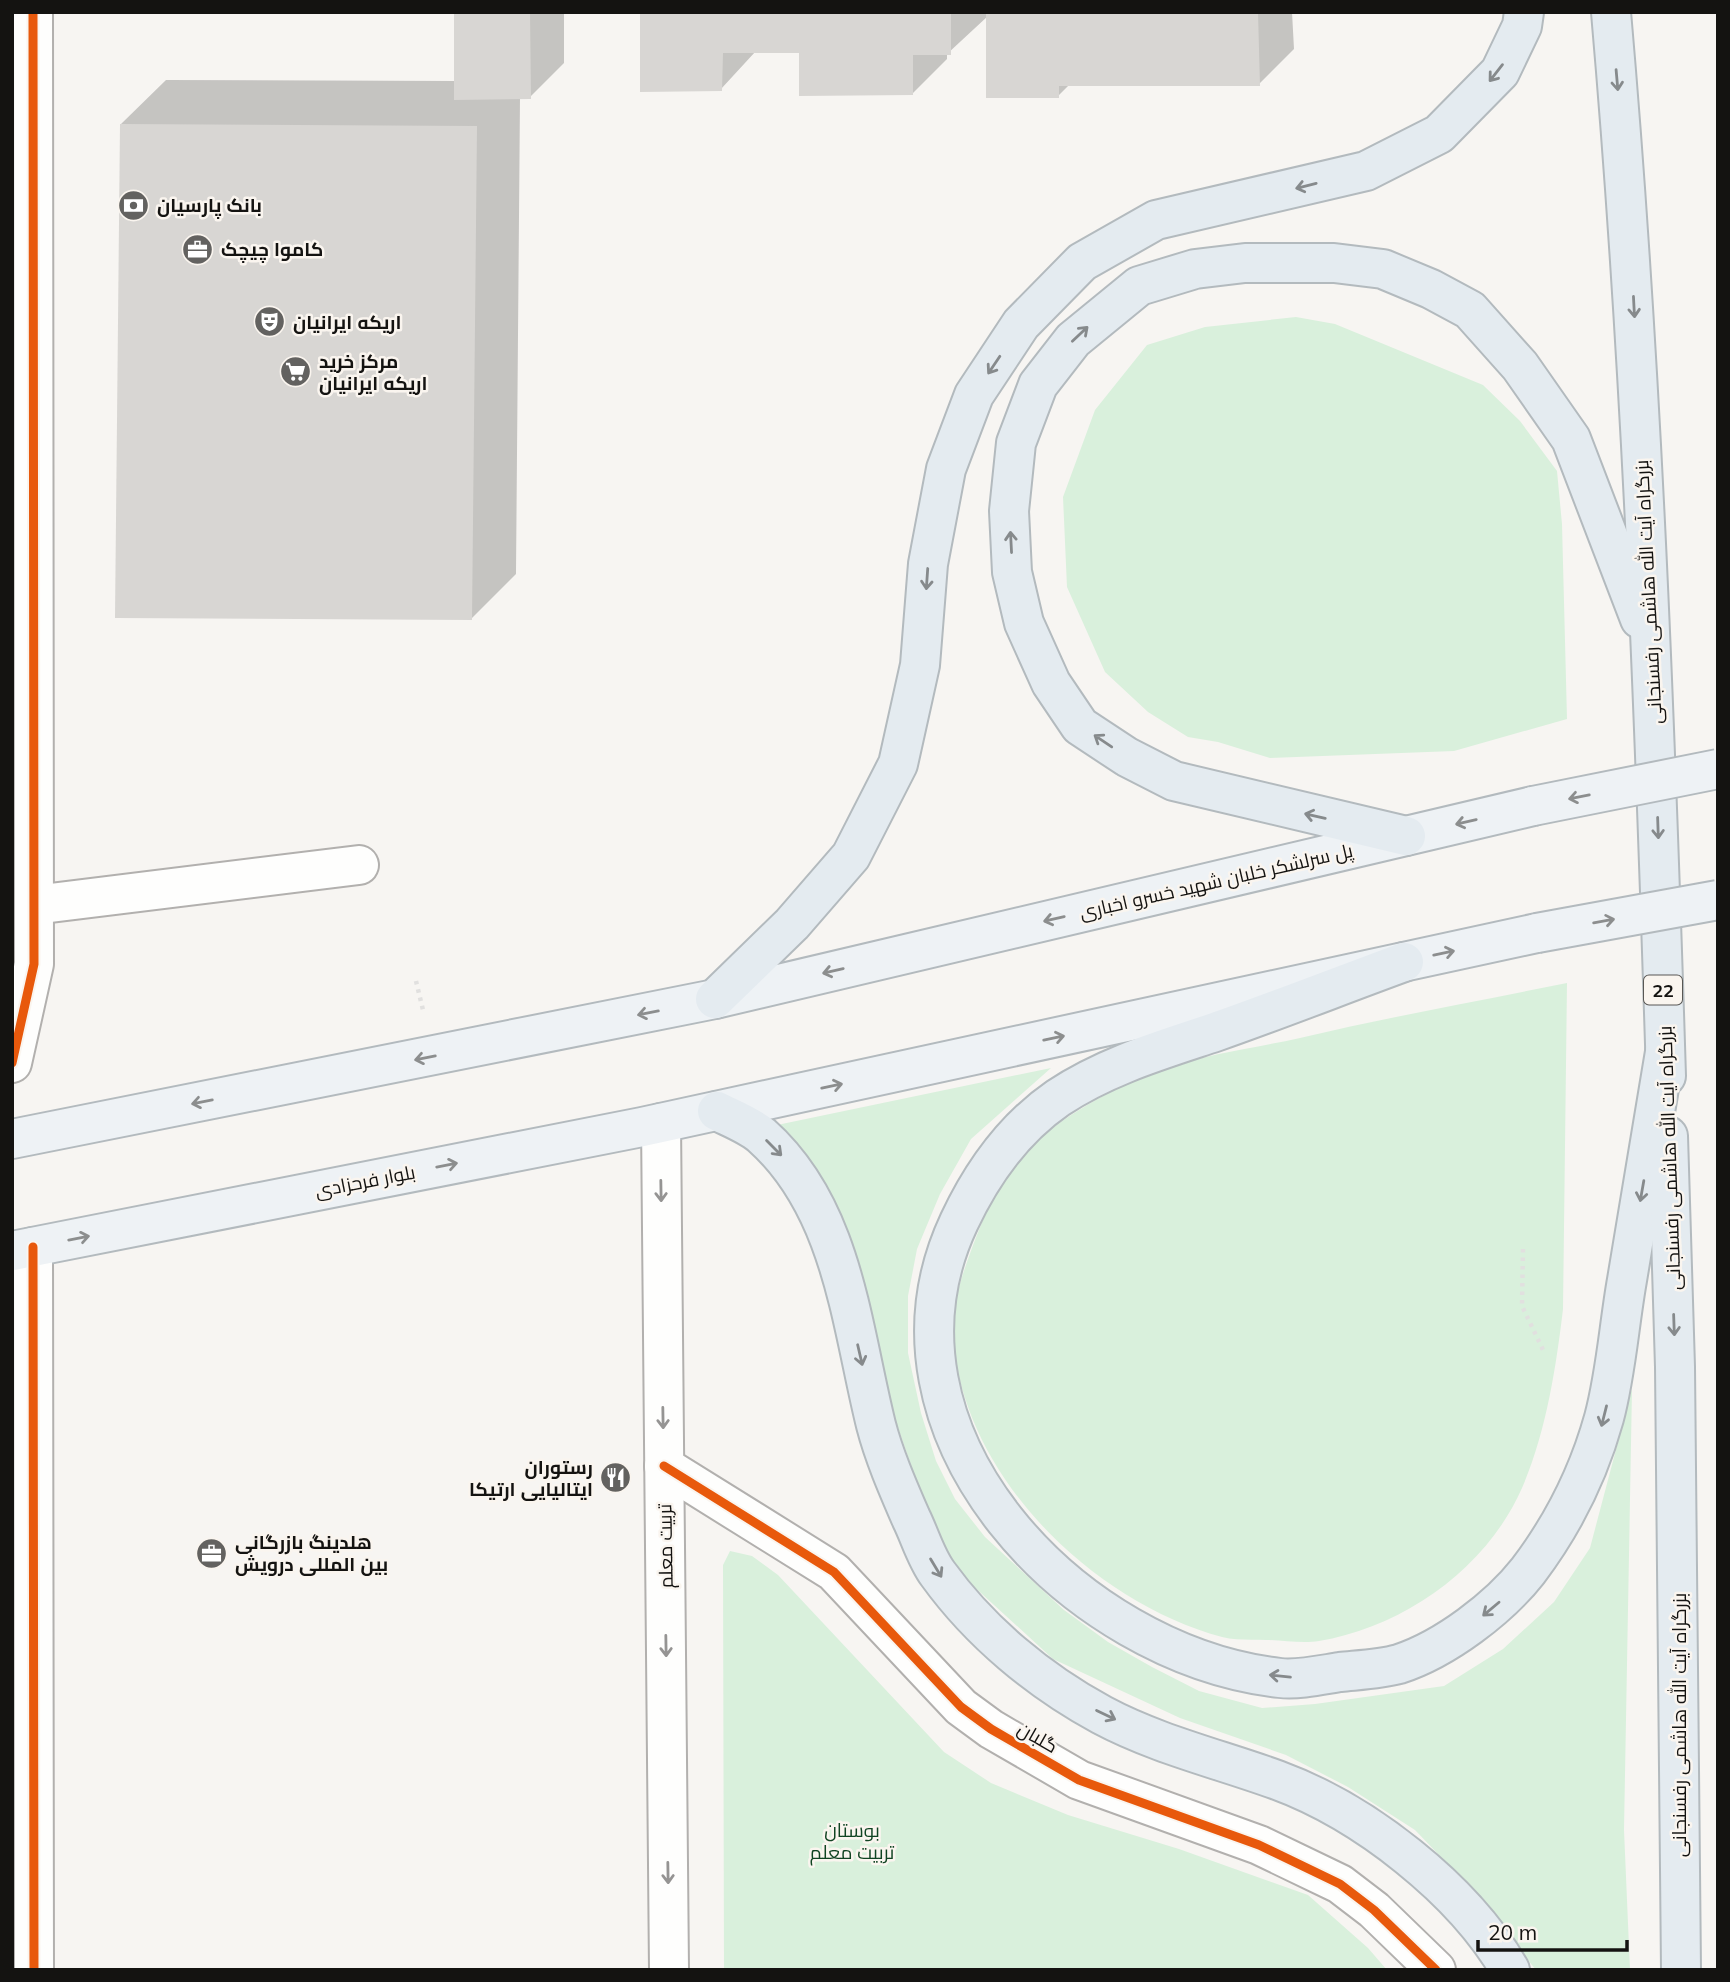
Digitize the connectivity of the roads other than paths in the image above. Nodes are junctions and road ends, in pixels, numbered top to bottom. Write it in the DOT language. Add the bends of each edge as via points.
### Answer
graph roads {
  1 [pos="33,12"];
  2 [pos="1524,12"];
  3 [pos="1611,12"];
  4 [pos="1652,650"];
  5 [pos="1718,769"];
  6 [pos="1406,836"];
  7 [pos="359,865"];
  8 [pos="1718,900"];
  9 [pos="34,905"];
  10 [pos="1404,962"];
  11 [pos="715,999"];
  12 [pos="1665,1052"];
  13 [pos="12,1063"];
  14 [pos="717,1111"];
  15 [pos="660,1122"];
  16 [pos="12,1139"];
  17 [pos="23,1249"];
  18 [pos="664,1466"];
  19 [pos="34,1970"];
  20 [pos="669,1970"];
  21 [pos="1436,1970"];
  22 [pos="1510,1970"];
  23 [pos="1681,1970"];
  1 -- 9 [label="street"];
  2 -- 11 [label="highway, one-way" via="1500,72 1439,134 1366,171 1156,220 1082,262 1021,324 974,395 946,469 928,564 920,665 898,764 851,856 792,924"];
  3 -- 4 [label="highway, بزرگراه آیت الله هاشمی رفسنجانی / 22, one-way" via="1630,231"];
  6 -- 4 [label="highway, one-way" via="1174,781 1080,726 1051,683 1024,623 1012,572 1009,511 1016,443 1038,385 1073,340 1108,309 1139,286 1195,269 1245,263 1334,263 1383,269 1470,310 1520,366 1571,439"];
  4 -- 12 [label="highway, بزرگراه آیت الله هاشمی رفسنجانی / 22, one-way"];
  5 -- 6 [label="main road, پل سرلشکر خلبان شهید خسرو اخباری, one-way, bridge"];
  6 -- 11 [label="main road, پل سرلشکر خلبان شهید خسرو اخباری, one-way"];
  7 -- 9 [label="street"];
  10 -- 8 [label="main road, one-way, bridge"];
  9 -- 13 [label="street" via="34,964"];
  12 -- 10 [label="highway, one-way" via="1605,1416 1560,1525 1527,1573 1492,1610 1400,1664 1285,1678 1233,1669 1155,1637 1098,1606 1057,1577 1015,1534 978,1484 953,1428 936,1371 935,1303 951,1240 976,1187 1008,1141 1058,1099 1124,1062"];
  14 -- 10 [label="main road, one-way"];
  11 -- 16 [label="main road, one-way"];
  12 -- 23 [label="highway, بزرگراه آیت الله هاشمی رفسنجانی / 22, one-way" via="1675,1367"];
  14 -- 15 [label="main road, بلوار فرحزادی"];
  14 -- 22 [label="highway, one-way" via="758,1133 788,1163 817,1205 841,1271 877,1428 905,1505 936,1572 990,1633 1029,1668 1103,1715 1280,1781 1352,1816 1448,1893"];
  17 -- 15 [label="main road, بلوار فرحزادی, one-way"];
  15 -- 18 [label="street, تربیت معلم, one-way"];
  17 -- 19 [label="street"];
  18 -- 20 [label="street, تربیت معلم, one-way"];
  18 -- 21 [label="street, گلبان" via="834,1572 945,1691 991,1729 1079,1780 1259,1845 1340,1884"];
}
